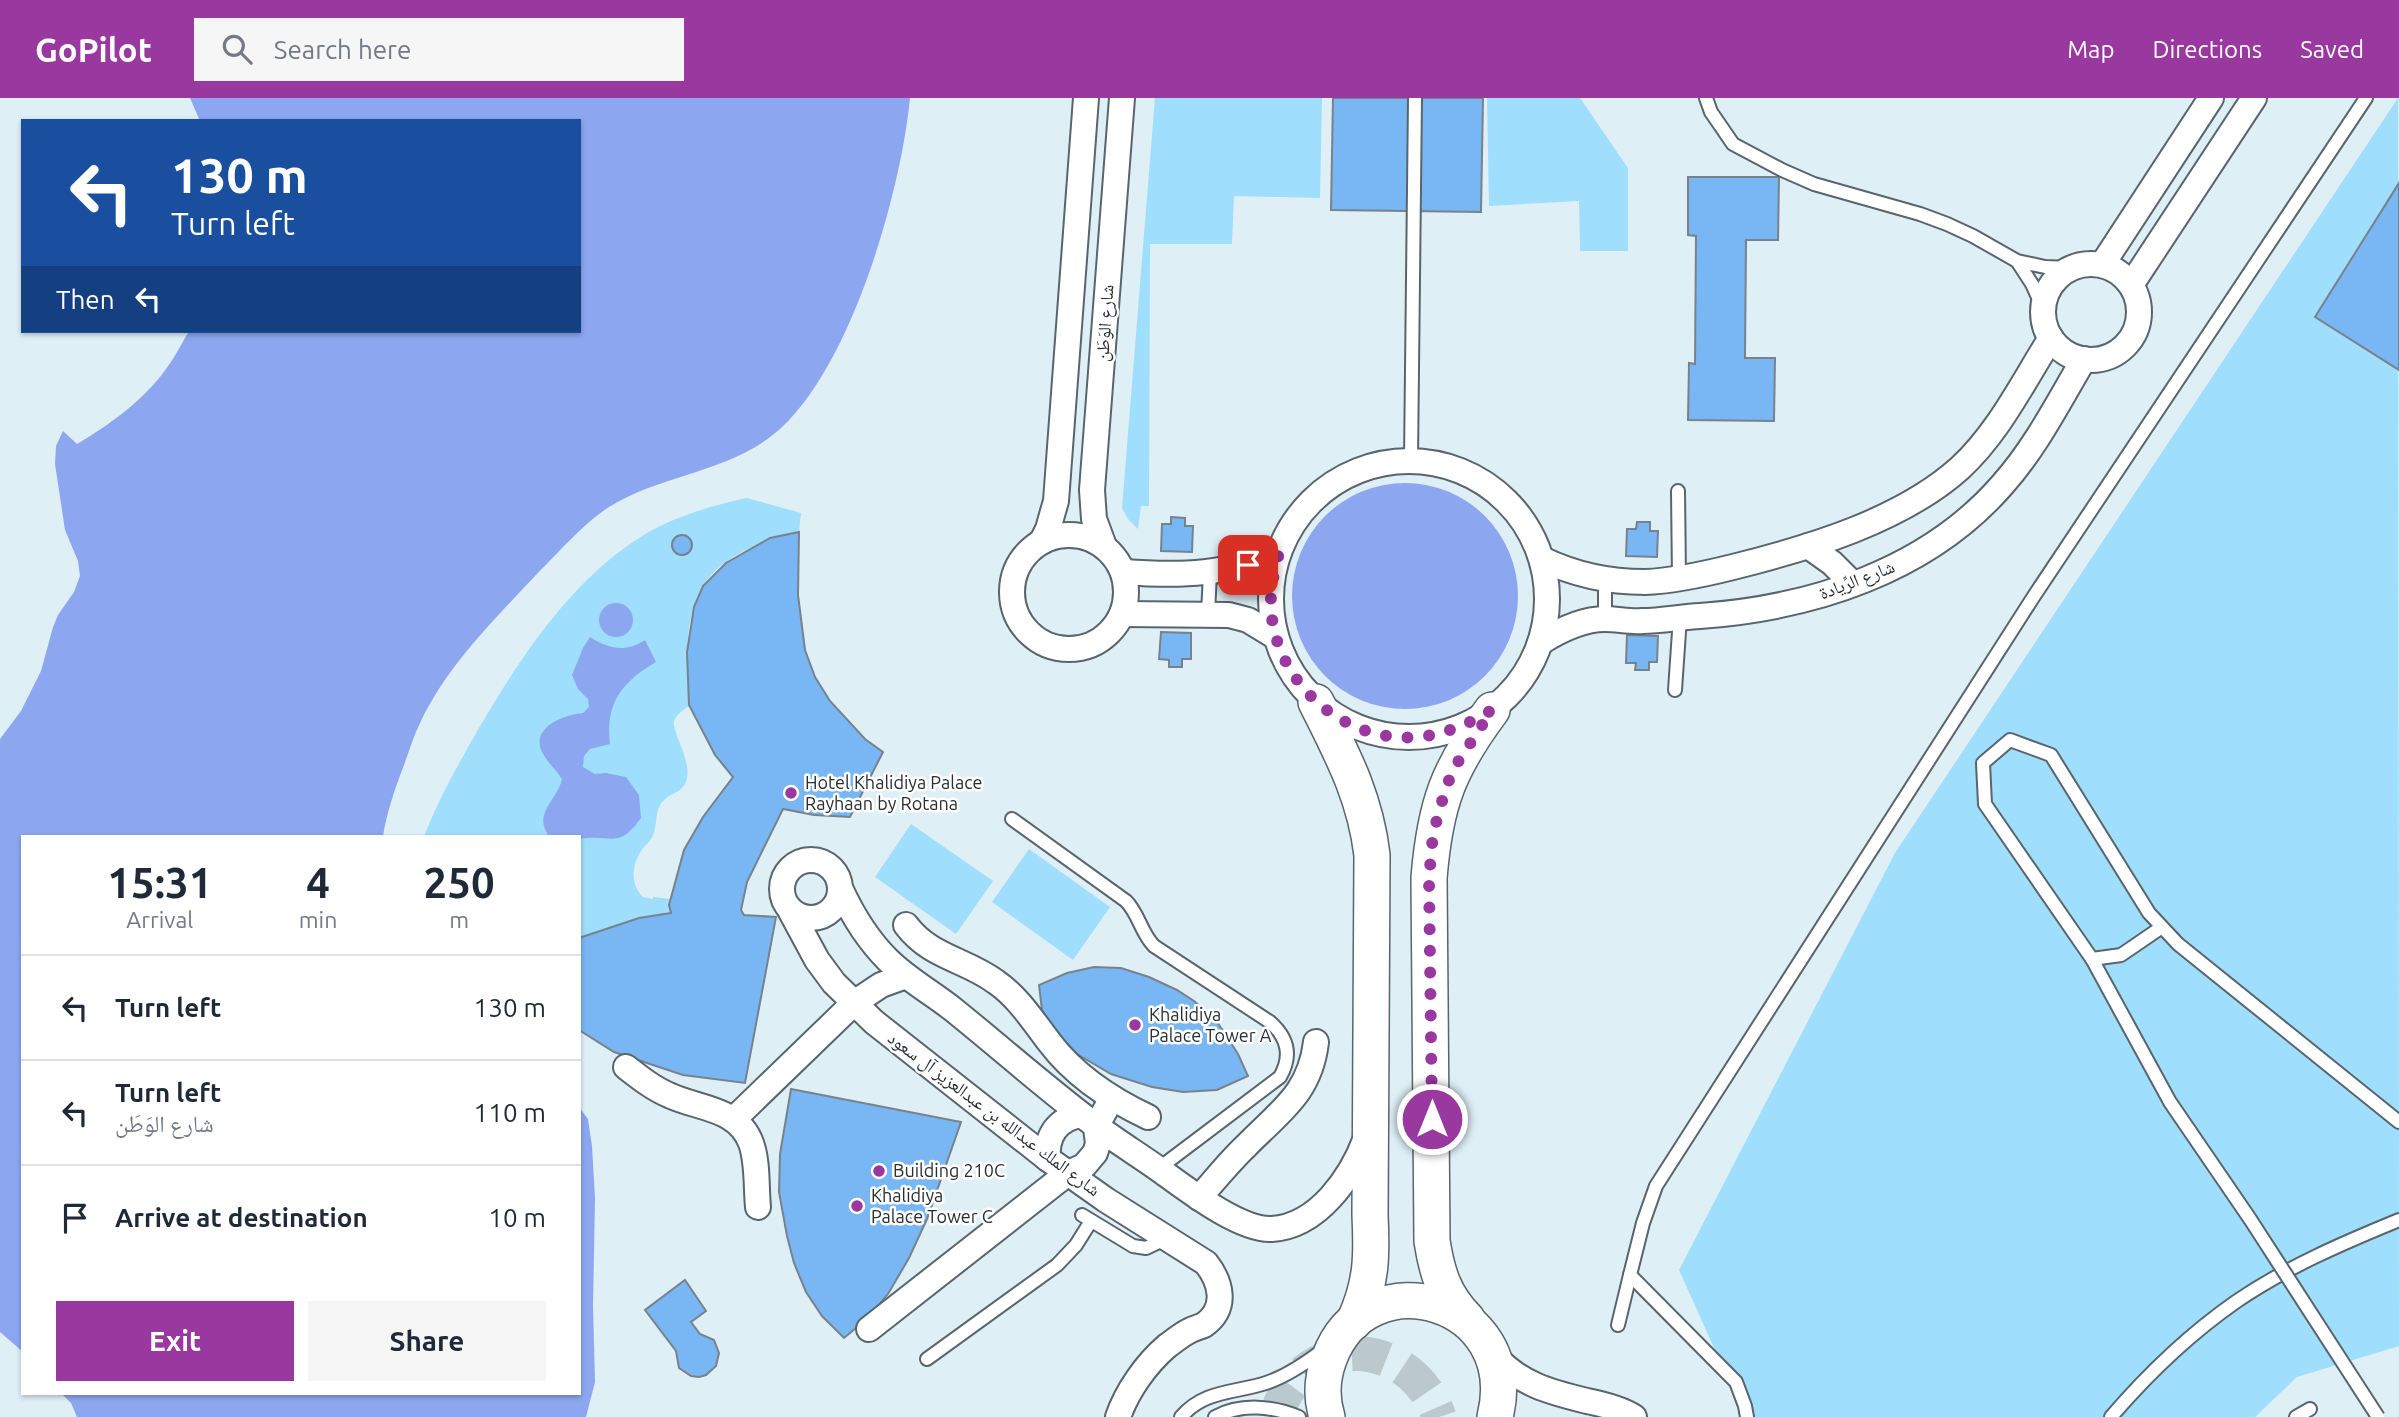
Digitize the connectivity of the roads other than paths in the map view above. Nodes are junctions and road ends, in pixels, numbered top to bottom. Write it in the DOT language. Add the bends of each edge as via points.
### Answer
graph roads {
  1 [pos="1086,98"];
  2 [pos="1122,98"];
  3 [pos="1415,98"];
  4 [pos="1706,98"];
  5 [pos="2198,98"];
  6 [pos="2211,98"];
  7 [pos="2255,98"];
  8 [pos="2366,98"];
  9 [pos="2194,123"];
  10 [pos="2017,261"];
  11 [pos="2102,265"];
  12 [pos="2072,268"];
  13 [pos="2131,285"];
  14 [pos="2043,308"];
  15 [pos="2051,338"];
  16 [pos="2084,359"];
  17 [pos="1411,460"];
  18 [pos="1678,491"];
  19 [pos="1042,541"];
  20 [pos="1104,546"];
  21 [pos="1808,546"];
  22 [pos="1280,549"];
  23 [pos="1542,559"];
  24 [pos="1124,572"];
  25 [pos="1210,572"];
  26 [pos="1679,578"];
  27 [pos="1605,580"];
  28 [pos="1853,584"];
  29 [pos="1122,614"];
  30 [pos="1208,614"];
  31 [pos="1680,617"];
  32 [pos="1605,619"];
  33 [pos="1276,637"];
  34 [pos="1541,642"];
  35 [pos="1675,690"];
  36 [pos="1316,702"];
  37 [pos="1492,710"];
  38 [pos="1012,819"];
  39 [pos="841,890"];
  40 [pos="790,910"];
  41 [pos="906,925"];
  42 [pos="2162,927"];
  43 [pos="944,957"];
  44 [pos="2092,959"];
  45 [pos="916,982"];
  46 [pos="853,1003"];
  47 [pos="1316,1042"];
  48 [pos="626,1067"];
  49 [pos="1112,1098"];
  50 [pos="1148,1117"];
  51 [pos="734,1119"];
  52 [pos="1089,1121"];
  53 [pos="2399,1122"];
  54 [pos="1371,1128"];
  55 [pos="1058,1166"];
  56 [pos="1158,1169"];
  57 [pos="1199,1198"];
  58 [pos="758,1207"];
  59 [pos="2399,1220"];
  60 [pos="1165,1239"];
  61 [pos="1630,1275"];
  62 [pos="1467,1320"];
  63 [pos="1618,1325"];
  64 [pos="869,1329"];
  65 [pos="1347,1329"];
  66 [pos="1493,1355"];
  67 [pos="927,1359"];
  68 [pos="2310,1409"];
  69 [pos="1631,1416"];
  70 [pos="1118,1417"];
  71 [pos="1181,1417"];
  72 [pos="1215,1417"];
  73 [pos="1299,1417"];
  74 [pos="1327,1417"];
  75 [pos="1495,1417"];
  76 [pos="1746,1417"];
  77 [pos="2111,1417"];
  78 [pos="2296,1417"];
  79 [pos="2378,1417"];
  1 -- 19 [label="street, شارع الوَطَن" via="1056,501"];
  2 -- 20 [label="street, شارع الوَطَن" via="1091,490 1094,519"];
  3 -- 17 [label="lane"];
  4 -- 10 [label="lane" via="1733,144 1782,170 1947,224"];
  5 -- 9 [label="lane"];
  6 -- 9 [label="street"];
  7 -- 13 [label="street"];
  8 -- 61 [label="lane" via="2034,596 1656,1186"];
  9 -- 11 [label="street"];
  10 -- 12 [label="lane"];
  10 -- 14 [label="lane"];
  11 -- 12 [label="street"];
  11 -- 13 [label="street" via="2119,272"];
  12 -- 14 [label="street" via="2052,284"];
  13 -- 16 [label="street" via="2139,307 2135,332 2108,356"];
  14 -- 15 [label="street"];
  15 -- 16 [label="street" via="2065,352"];
  15 -- 21 [label="street" via="1995,427 1960,467 1903,507"];
  16 -- 28 [label="street, شارع الرِّيادة" via="2021,462 1979,509 1934,545"];
  17 -- 22 [label="street" via="1383,463 1332,484 1310,502"];
  17 -- 23 [label="street" via="1460,470 1503,496 1520,514"];
  18 -- 26 [label="lane"];
  19 -- 20 [label="street" via="1074,534"];
  19 -- 29 [label="street" via="1020,562 1014,576 1013,606 1028,633 1055,648 1085,648 1109,634"];
  20 -- 24 [label="street"];
  21 -- 26 [label="street"];
  21 -- 28 [label="street"];
  22 -- 25 [label="street" via="1248,565"];
  22 -- 33 [label="street" via="1272,578"];
  23 -- 27 [label="street"];
  23 -- 34 [label="street" via="1548,601"];
  24 -- 25 [label="street"];
  24 -- 29 [label="street"];
  25 -- 30 [label="lane"];
  26 -- 27 [label="street"];
  27 -- 32 [label="lane"];
  28 -- 31 [label="street, شارع الرِّيادة" via="1779,606"];
  29 -- 30 [label="street"];
  30 -- 33 [label="street" via="1238,617"];
  31 -- 32 [label="street, شارع الرِّيادة" via="1644,622"];
  31 -- 35 [label="lane"];
  32 -- 34 [label="street, شارع الرِّيادة" via="1571,626"];
  33 -- 36 [label="street" via="1298,683"];
  34 -- 37 [label="street" via="1529,668"];
  36 -- 37 [label="street" via="1350,724 1389,736 1443,733"];
  36 -- 54 [label="street" via="1356,784 1369,833 1373,878"];
  37 -- 62 [label="street" via="1446,787 1433,834 1429,878 1432,1241 1440,1280"];
  38 -- 56 [label="lane" via="1121,896 1154,946 1270,1022 1286,1041 1287,1066 1280,1077"];
  39 -- 40 [label="street" via="827,915 808,919"];
  39 -- 40 [label="street" via="828,864 800,862 782,884 784,903"];
  39 -- 45 [label="street" via="868,937"];
  40 -- 46 [label="street, شارع الملك عبدالله بن عبدالعزيز آل سعود" via="817,960"];
  41 -- 43 [label="street" via="923,944"];
  42 -- 44 [label="lane" via="2121,955"];
  42 -- 44 [label="lane" via="2051,755 2010,740 1983,763 1985,804"];
  42 -- 53 [label="lane"];
  43 -- 45 [label="street"];
  43 -- 49 [label="street" via="997,982 1026,1009 1062,1058"];
  44 -- 79 [label="lane, bridge" via="2170,1102"];
  45 -- 46 [label="street" via="881,985"];
  45 -- 52 [label="street"];
  46 -- 51 [label="street"];
  46 -- 55 [label="street, شارع الملك عبدالله بن عبدالعزيز آل سعود"];
  47 -- 57 [label="street" via="1299,1093"];
  48 -- 51 [label="street" via="667,1095"];
  49 -- 50 [label="street"];
  49 -- 52 [label="street"];
  51 -- 58 [label="street" via="751,1143"];
  52 -- 55 [label="street" via="1098,1144 1095,1153 1084,1166"];
  52 -- 55 [label="street" via="1071,1117 1054,1129 1049,1139"];
  52 -- 56 [label="street"];
  54 -- 57 [label="street" via="1338,1187 1316,1211 1294,1224 1269,1229"];
  54 -- 65 [label="street" via="1371,1269 1365,1296"];
  55 -- 60 [label="street, شارع الملك عبدالله بن عبدالعزيز آل سعود"];
  55 -- 64 [label="street"];
  56 -- 57 [label="street"];
  59 -- 77 [label="lane" via="2292,1268 2236,1302 2183,1346"];
  60 -- 67 [label="lane" via="1139,1248 1086,1218 1076,1245 1057,1265"];
  60 -- 70 [label="street, شارع الملك عبدالله بن عبدالعزيز آل سعود" via="1208,1266 1217,1277 1216,1311 1205,1324 1156,1357"];
  61 -- 63 [label="lane"];
  61 -- 76 [label="lane" via="1735,1382"];
  62 -- 65 [label="street" via="1444,1307 1419,1301 1384,1305"];
  62 -- 66 [label="street"];
  65 -- 71 [label="lane" via="1285,1374 1266,1383 1210,1395"];
  65 -- 74 [label="street" via="1326,1366 1323,1398"];
  66 -- 69 [label="street" via="1534,1386"];
  66 -- 75 [label="street" via="1500,1386"];
  68 -- 78 [label="lane"];
  72 -- 73 [label="lane" via="1256,1407"];
}
